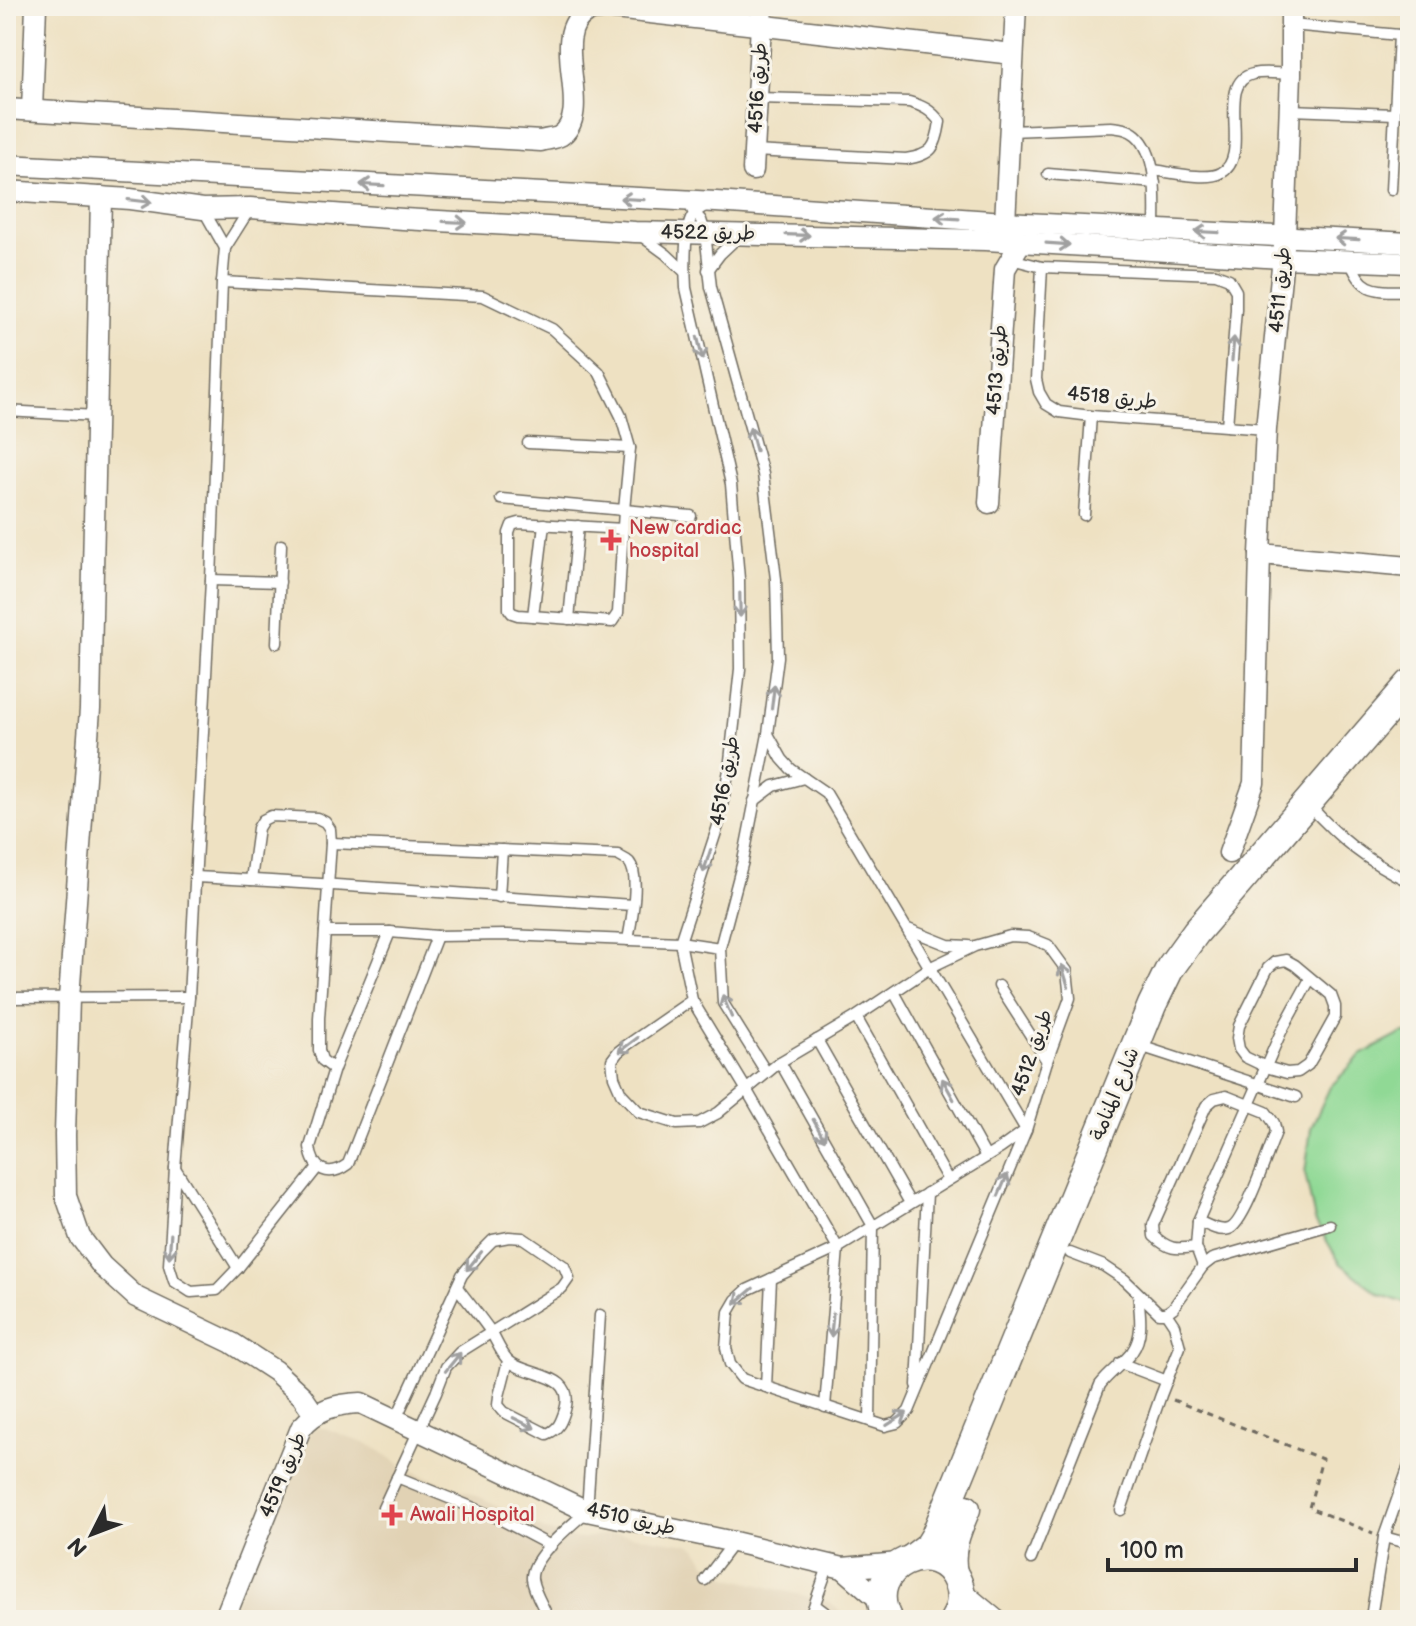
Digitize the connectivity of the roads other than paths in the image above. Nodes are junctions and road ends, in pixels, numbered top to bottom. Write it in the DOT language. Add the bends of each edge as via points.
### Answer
graph roads {
  1 [pos="36,6"];
  2 [pos="1016,6"];
  3 [pos="1291,15"];
  4 [pos="762,16"];
  5 [pos="1405,35"];
  6 [pos="1013,54"];
  7 [pos="1291,74"];
  8 [pos="757,98"];
  9 [pos="6,109"];
  10 [pos="32,110"];
  11 [pos="1290,110"];
  12 [pos="1395,114"];
  13 [pos="1010,131"];
  14 [pos="754,160"];
  15 [pos="6,165"];
  16 [pos="1153,170"];
  17 [pos="1048,174"];
  18 [pos="1155,183"];
  19 [pos="1391,190"];
  20 [pos="6,191"];
  21 [pos="101,197"];
  22 [pos="674,201"];
  23 [pos="716,202"];
  24 [pos="250,208"];
  25 [pos="203,209"];
  26 [pos="696,212"];
  27 [pos="1005,222"];
  28 [pos="1155,230"];
  29 [pos="635,232"];
  30 [pos="697,232"];
  31 [pos="743,233"];
  32 [pos="1285,236"];
  33 [pos="986,240"];
  34 [pos="1410,243"];
  35 [pos="225,248"];
  36 [pos="1012,257"];
  37 [pos="1283,258"];
  38 [pos="1350,260"];
  39 [pos="1410,263"];
  40 [pos="1042,267"];
  41 [pos="708,270"];
  42 [pos="685,272"];
  43 [pos="222,282"];
  44 [pos="1410,291"];
  45 [pos="6,411"];
  46 [pos="96,416"];
  47 [pos="1091,416"];
  48 [pos="1227,426"];
  49 [pos="1266,429"];
  50 [pos="528,443"];
  51 [pos="630,448"];
  52 [pos="501,499"];
  53 [pos="989,503"];
  54 [pos="624,510"];
  55 [pos="1084,515"];
  56 [pos="691,516"];
  57 [pos="544,524"];
  58 [pos="578,526"];
  59 [pos="623,529"];
  60 [pos="281,545"];
  61 [pos="1260,554"];
  62 [pos="1410,567"];
  63 [pos="211,580"];
  64 [pos="280,582"];
  65 [pos="533,616"];
  66 [pos="569,619"];
  67 [pos="277,643"];
  68 [pos="1410,684"];
  69 [pos="1410,713"];
  70 [pos="768,734"];
  71 [pos="804,778"];
  72 [pos="754,801"];
  73 [pos="1313,810"];
  74 [pos="331,843"];
  75 [pos="502,850"];
  76 [pos="1229,853"];
  77 [pos="195,877"];
  78 [pos="251,880"];
  79 [pos="1410,882"];
  80 [pos="328,884"];
  81 [pos="499,897"];
  82 [pos="633,905"];
  83 [pos="907,929"];
  84 [pos="325,932"];
  85 [pos="390,932"];
  86 [pos="437,936"];
  87 [pos="628,940"];
  88 [pos="680,942"];
  89 [pos="975,946"];
  90 [pos="720,948"];
  91 [pos="931,967"];
  92 [pos="1310,979"];
  93 [pos="999,986"];
  94 [pos="894,992"];
  95 [pos="189,997"];
  96 [pos="6,998"];
  97 [pos="69,998"];
  98 [pos="692,1000"];
  99 [pos="856,1017"];
  100 [pos="817,1040"];
  101 [pos="1144,1048"];
  102 [pos="1047,1061"];
  103 [pos="780,1062"];
  104 [pos="1266,1067"];
  105 [pos="334,1069"];
  106 [pos="766,1072"];
  107 [pos="1258,1084"];
  108 [pos="746,1089"];
  109 [pos="1296,1097"];
  110 [pos="1249,1104"];
  111 [pos="1026,1130"];
  112 [pos="986,1157"];
  113 [pos="318,1167"];
  114 [pos="175,1168"];
  115 [pos="948,1180"];
  116 [pos="927,1193"];
  117 [pos="910,1203"];
  118 [pos="1198,1221"];
  119 [pos="1330,1225"];
  120 [pos="873,1226"];
  121 [pos="1196,1247"];
  122 [pos="838,1248"];
  123 [pos="1070,1253"];
  124 [pos="1203,1266"];
  125 [pos="238,1268"];
  126 [pos="771,1279"];
  127 [pos="457,1287"];
  128 [pos="1138,1293"];
  129 [pos="1166,1313"];
  130 [pos="600,1315"];
  131 [pos="491,1333"];
  132 [pos="508,1361"];
  133 [pos="1120,1363"];
  134 [pos="1167,1381"];
  135 [pos="766,1387"];
  136 [pos="916,1395"];
  137 [pos="825,1407"];
  138 [pos="315,1415"];
  139 [pos="395,1421"];
  140 [pos="870,1421"];
  141 [pos="418,1431"];
  142 [pos="1410,1463"];
  143 [pos="397,1477"];
  144 [pos="383,1508"];
  145 [pos="1121,1510"];
  146 [pos="587,1511"];
  147 [pos="1384,1537"];
  148 [pos="734,1542"];
  149 [pos="1410,1544"];
  150 [pos="551,1546"];
  151 [pos="1031,1559"];
  152 [pos="906,1561"];
  153 [pos="836,1566"];
  154 [pos="705,1580"];
  155 [pos="957,1582"];
  156 [pos="815,1605"];
  157 [pos="884,1611"];
  158 [pos="224,1620"];
  159 [pos="549,1620"];
  160 [pos="809,1620"];
  161 [pos="835,1620"];
  162 [pos="954,1620"];
  163 [pos="996,1620"];
  164 [pos="1377,1620"];
  1 -- 10 [label="street"];
  2 -- 6 [label="street"];
  3 -- 5 [label="lane, طريق 4511"];
  3 -- 7 [label="street, طريق 4511"];
  4 -- 6 [label="street"];
  4 -- 8 [label="street, طريق 4516"];
  4 -- 10 [label="street" via="606,8 588,12 574,25 570,48 570,125 559,136 541,141"];
  5 -- 12 [label="lane, طريق 4511"];
  6 -- 13 [label="street"];
  7 -- 11 [label="street, طريق 4511"];
  7 -- 16 [label="lane" via="1251,74 1243,79 1234,101 1234,156 1220,174"];
  8 -- 14 [label="street, طريق 4516"];
  8 -- 14 [label="lane" via="909,102 923,106 940,122 933,149 922,157"];
  9 -- 10 [label="street"];
  11 -- 12 [label="lane"];
  11 -- 32 [label="street, طريق 4511"];
  12 -- 19 [label="lane, طريق 4511"];
  13 -- 16 [label="lane" via="1127,129 1145,147"];
  13 -- 27 [label="street"];
  22 -- 15 [label="street, طريق 4522, one-way"];
  16 -- 18 [label="lane"];
  17 -- 18 [label="lane"];
  18 -- 28 [label="lane"];
  20 -- 21 [label="street, طريق 4522"];
  21 -- 25 [label="street, طريق 4522, one-way"];
  21 -- 46 [label="street"];
  22 -- 23 [label="street, طريق 4522"];
  22 -- 26 [label="lane"];
  23 -- 26 [label="lane"];
  27 -- 23 [label="street, طريق 4522, one-way"];
  24 -- 25 [label="street, طريق 4522"];
  24 -- 29 [label="street, طريق 4522, one-way"];
  24 -- 35 [label="lane"];
  25 -- 35 [label="lane"];
  26 -- 30 [label="lane, طريق 4516" via="701,220"];
  26 -- 30 [label="lane, طريق 4516" via="688,226"];
  27 -- 28 [label="street, طريق 4522"];
  32 -- 28 [label="street, طريق 4522, one-way"];
  29 -- 30 [label="street, طريق 4522"];
  29 -- 42 [label="lane"];
  30 -- 31 [label="street, طريق 4522"];
  30 -- 41 [label="lane, طريق 4516"];
  30 -- 42 [label="lane, طريق 4516"];
  31 -- 33 [label="street, طريق 4522, one-way"];
  31 -- 41 [label="lane"];
  34 -- 32 [label="street, طريق 4522, one-way"];
  32 -- 37 [label="street, طريق 4511"];
  33 -- 36 [label="street"];
  33 -- 36 [label="street, طريق 4522"];
  35 -- 43 [label="lane"];
  36 -- 37 [label="street, طريق 4522, one-way"];
  36 -- 40 [label="lane"];
  36 -- 53 [label="street, طريق 4513"];
  37 -- 38 [label="street, طريق 4522"];
  37 -- 49 [label="street, طريق 4511"];
  38 -- 39 [label="street, طريق 4522"];
  38 -- 44 [label="lane" via="1356,278 1376,290"];
  40 -- 47 [label="lane, طريق 4518" via="1039,392 1059,412"];
  48 -- 40 [label="lane, one-way" via="1236,309 1236,291 1229,279 1216,274"];
  70 -- 41 [label="lane, طريق 4516, one-way" via="778,657 767,504"];
  42 -- 88 [label="lane, طريق 4516, one-way" via="731,484 740,669 718,826"];
  43 -- 51 [label="lane" via="483,296 552,329 599,372"];
  43 -- 63 [label="lane"];
  45 -- 46 [label="lane"];
  46 -- 97 [label="street" via="90,709"];
  47 -- 48 [label="lane, طريق 4518"];
  47 -- 55 [label="lane"];
  48 -- 49 [label="lane, طريق 4518"];
  49 -- 61 [label="street, طريق 4511"];
  50 -- 51 [label="lane"];
  51 -- 54 [label="lane"];
  52 -- 54 [label="lane"];
  54 -- 56 [label="lane"];
  54 -- 59 [label="lane"];
  57 -- 58 [label="lane"];
  57 -- 65 [label="lane"];
  57 -- 65 [label="lane" via="519,523 509,533 509,609"];
  58 -- 59 [label="lane"];
  58 -- 66 [label="lane"];
  59 -- 66 [label="lane" via="616,618"];
  60 -- 64 [label="lane"];
  61 -- 62 [label="street"];
  61 -- 76 [label="street, طريق 4511" via="1254,783"];
  63 -- 64 [label="lane"];
  63 -- 77 [label="lane"];
  64 -- 67 [label="lane"];
  65 -- 66 [label="lane"];
  68 -- 73 [label="street, شارع المنامة"];
  69 -- 73 [label="street, شارع المنامة"];
  70 -- 71 [label="lane" via="782,759"];
  70 -- 72 [label="lane, طريق 4516"];
  71 -- 72 [label="lane" via="774,786"];
  71 -- 83 [label="lane" via="826,793"];
  72 -- 90 [label="lane, طريق 4516"];
  73 -- 79 [label="lane" via="1352,849"];
  73 -- 101 [label="street, شارع المنامة" via="1204,947"];
  74 -- 75 [label="lane"];
  74 -- 78 [label="lane" via="330,829 317,818 271,816 258,828"];
  74 -- 80 [label="lane"];
  75 -- 81 [label="lane"];
  75 -- 82 [label="lane" via="618,855 634,873"];
  77 -- 78 [label="lane"];
  77 -- 95 [label="lane"];
  78 -- 80 [label="lane"];
  80 -- 81 [label="lane"];
  80 -- 84 [label="lane"];
  81 -- 82 [label="lane"];
  82 -- 87 [label="lane"];
  83 -- 89 [label="lane" via="948,945"];
  83 -- 91 [label="lane"];
  84 -- 85 [label="lane"];
  84 -- 105 [label="lane" via="319,1050"];
  85 -- 86 [label="lane"];
  85 -- 105 [label="lane"];
  86 -- 87 [label="lane"];
  86 -- 113 [label="lane" via="348,1164 339,1171"];
  87 -- 88 [label="lane"];
  88 -- 90 [label="lane"];
  88 -- 98 [label="lane, طريق 4516"];
  89 -- 91 [label="lane, طريق 4512"];
  102 -- 89 [label="lane, طريق 4512, one-way" via="1070,998 1067,971 1048,945 1028,937"];
  106 -- 90 [label="lane, طريق 4516, one-way" via="723,1003"];
  91 -- 94 [label="lane, طريق 4512"];
  91 -- 111 [label="lane"];
  92 -- 104 [label="lane"];
  92 -- 104 [label="lane" via="1331,995 1335,1017 1308,1065 1287,1073"];
  92 -- 104 [label="lane" via="1286,960 1275,962 1252,999 1239,1026 1239,1049"];
  93 -- 102 [label="lane"];
  94 -- 99 [label="lane, طريق 4512"];
  112 -- 94 [label="lane, one-way"];
  95 -- 97 [label="lane"];
  95 -- 114 [label="lane"];
  96 -- 97 [label="lane"];
  97 -- 138 [label="street" via="66,1196 80,1237 136,1297 232,1343 275,1371"];
  98 -- 108 [label="lane, طريق 4516"];
  98 -- 108 [label="lane, one-way" via="618,1052 612,1060 621,1093 639,1112 677,1124 699,1123"];
  99 -- 100 [label="lane, طريق 4512"];
  99 -- 115 [label="lane"];
  100 -- 103 [label="lane, طريق 4512"];
  100 -- 117 [label="lane"];
  101 -- 107 [label="lane"];
  101 -- 123 [label="street, شارع المنامة"];
  101 -- 152 [label="street, شارع المنامة" via="935,1536"];
  102 -- 111 [label="lane, طريق 4512"];
  103 -- 106 [label="lane, طريق 4512"];
  103 -- 120 [label="lane, one-way"];
  104 -- 107 [label="lane"];
  105 -- 113 [label="lane" via="310,1147"];
  106 -- 108 [label="lane, طريق 4512"];
  107 -- 109 [label="lane"];
  107 -- 110 [label="lane"];
  108 -- 122 [label="lane, طريق 4516"];
  110 -- 118 [label="lane"];
  110 -- 118 [label="lane" via="1266,1112 1276,1132 1250,1197 1236,1225 1227,1230"];
  110 -- 121 [label="lane" via="1226,1096 1206,1106 1153,1225 1154,1236 1163,1244 1176,1250"];
  111 -- 112 [label="lane, طريق 4512"];
  136 -- 111 [label="lane, one-way"];
  112 -- 115 [label="lane, طريق 4512"];
  113 -- 125 [label="lane"];
  114 -- 125 [label="lane"];
  114 -- 125 [label="lane, one-way" via="169,1265 174,1281 191,1292 217,1290"];
  115 -- 116 [label="lane, طريق 4512"];
  116 -- 117 [label="lane, طريق 4512"];
  116 -- 136 [label="lane"];
  117 -- 120 [label="lane, طريق 4512"];
  118 -- 121 [label="lane"];
  119 -- 124 [label="lane"];
  120 -- 122 [label="lane, طريق 4512"];
  120 -- 140 [label="lane"];
  121 -- 124 [label="lane"];
  122 -- 126 [label="lane, طريق 4512"];
  122 -- 137 [label="lane, one-way"];
  123 -- 128 [label="lane" via="1104,1266"];
  123 -- 155 [label="street, شارع المنامة" via="955,1535 951,1562"];
  124 -- 129 [label="lane"];
  126 -- 135 [label="lane"];
  126 -- 135 [label="lane, طريق 4512, one-way" via="736,1300 729,1312 726,1348 742,1379"];
  127 -- 131 [label="lane"];
  131 -- 127 [label="lane, one-way" via="562,1288 569,1278 564,1266 523,1238 493,1240"];
  127 -- 139 [label="lane"];
  128 -- 129 [label="lane" via="1159,1313"];
  128 -- 133 [label="lane" via="1138,1338"];
  129 -- 134 [label="lane" via="1180,1347"];
  130 -- 146 [label="lane"];
  131 -- 132 [label="lane"];
  141 -- 131 [label="lane, one-way" via="446,1367"];
  132 -- 132 [label="lane, one-way" via="498,1405 547,1434 556,1430 567,1401 565,1391 554,1380"];
  133 -- 134 [label="lane"];
  133 -- 151 [label="lane" via="1100,1385"];
  134 -- 145 [label="lane"];
  135 -- 137 [label="lane, طريق 4512"];
  140 -- 136 [label="lane, one-way" via="897,1423"];
  137 -- 140 [label="lane, طريق 4512"];
  138 -- 139 [label="street, طريق 4519" via="361,1403"];
  138 -- 158 [label="street, طريق 4519" via="301,1428"];
  139 -- 141 [label="street, طريق 4519"];
  141 -- 143 [label="lane"];
  141 -- 146 [label="street, طريق 4510"];
  142 -- 147 [label="lane"];
  143 -- 144 [label="lane"];
  143 -- 150 [label="lane"];
  146 -- 148 [label="street, طريق 4510"];
  146 -- 150 [label="lane"];
  147 -- 149 [label="lane"];
  147 -- 164 [label="lane" via="1372,1611"];
  148 -- 153 [label="street, طريق 4510"];
  148 -- 154 [label="lane"];
  150 -- 159 [label="lane" via="534,1563 531,1575"];
  152 -- 153 [label="street"];
  152 -- 155 [label="street" via="928,1558 942,1563"];
  152 -- 157 [label="street, شارع المنامة" via="888,1574 882,1587"];
  153 -- 156 [label="lane"];
  153 -- 157 [label="street, طريق 4510"];
  155 -- 162 [label="street, شارع المنامة" via="961,1603"];
  155 -- 163 [label="street"];
  156 -- 160 [label="lane"];
  156 -- 161 [label="lane"];
}
